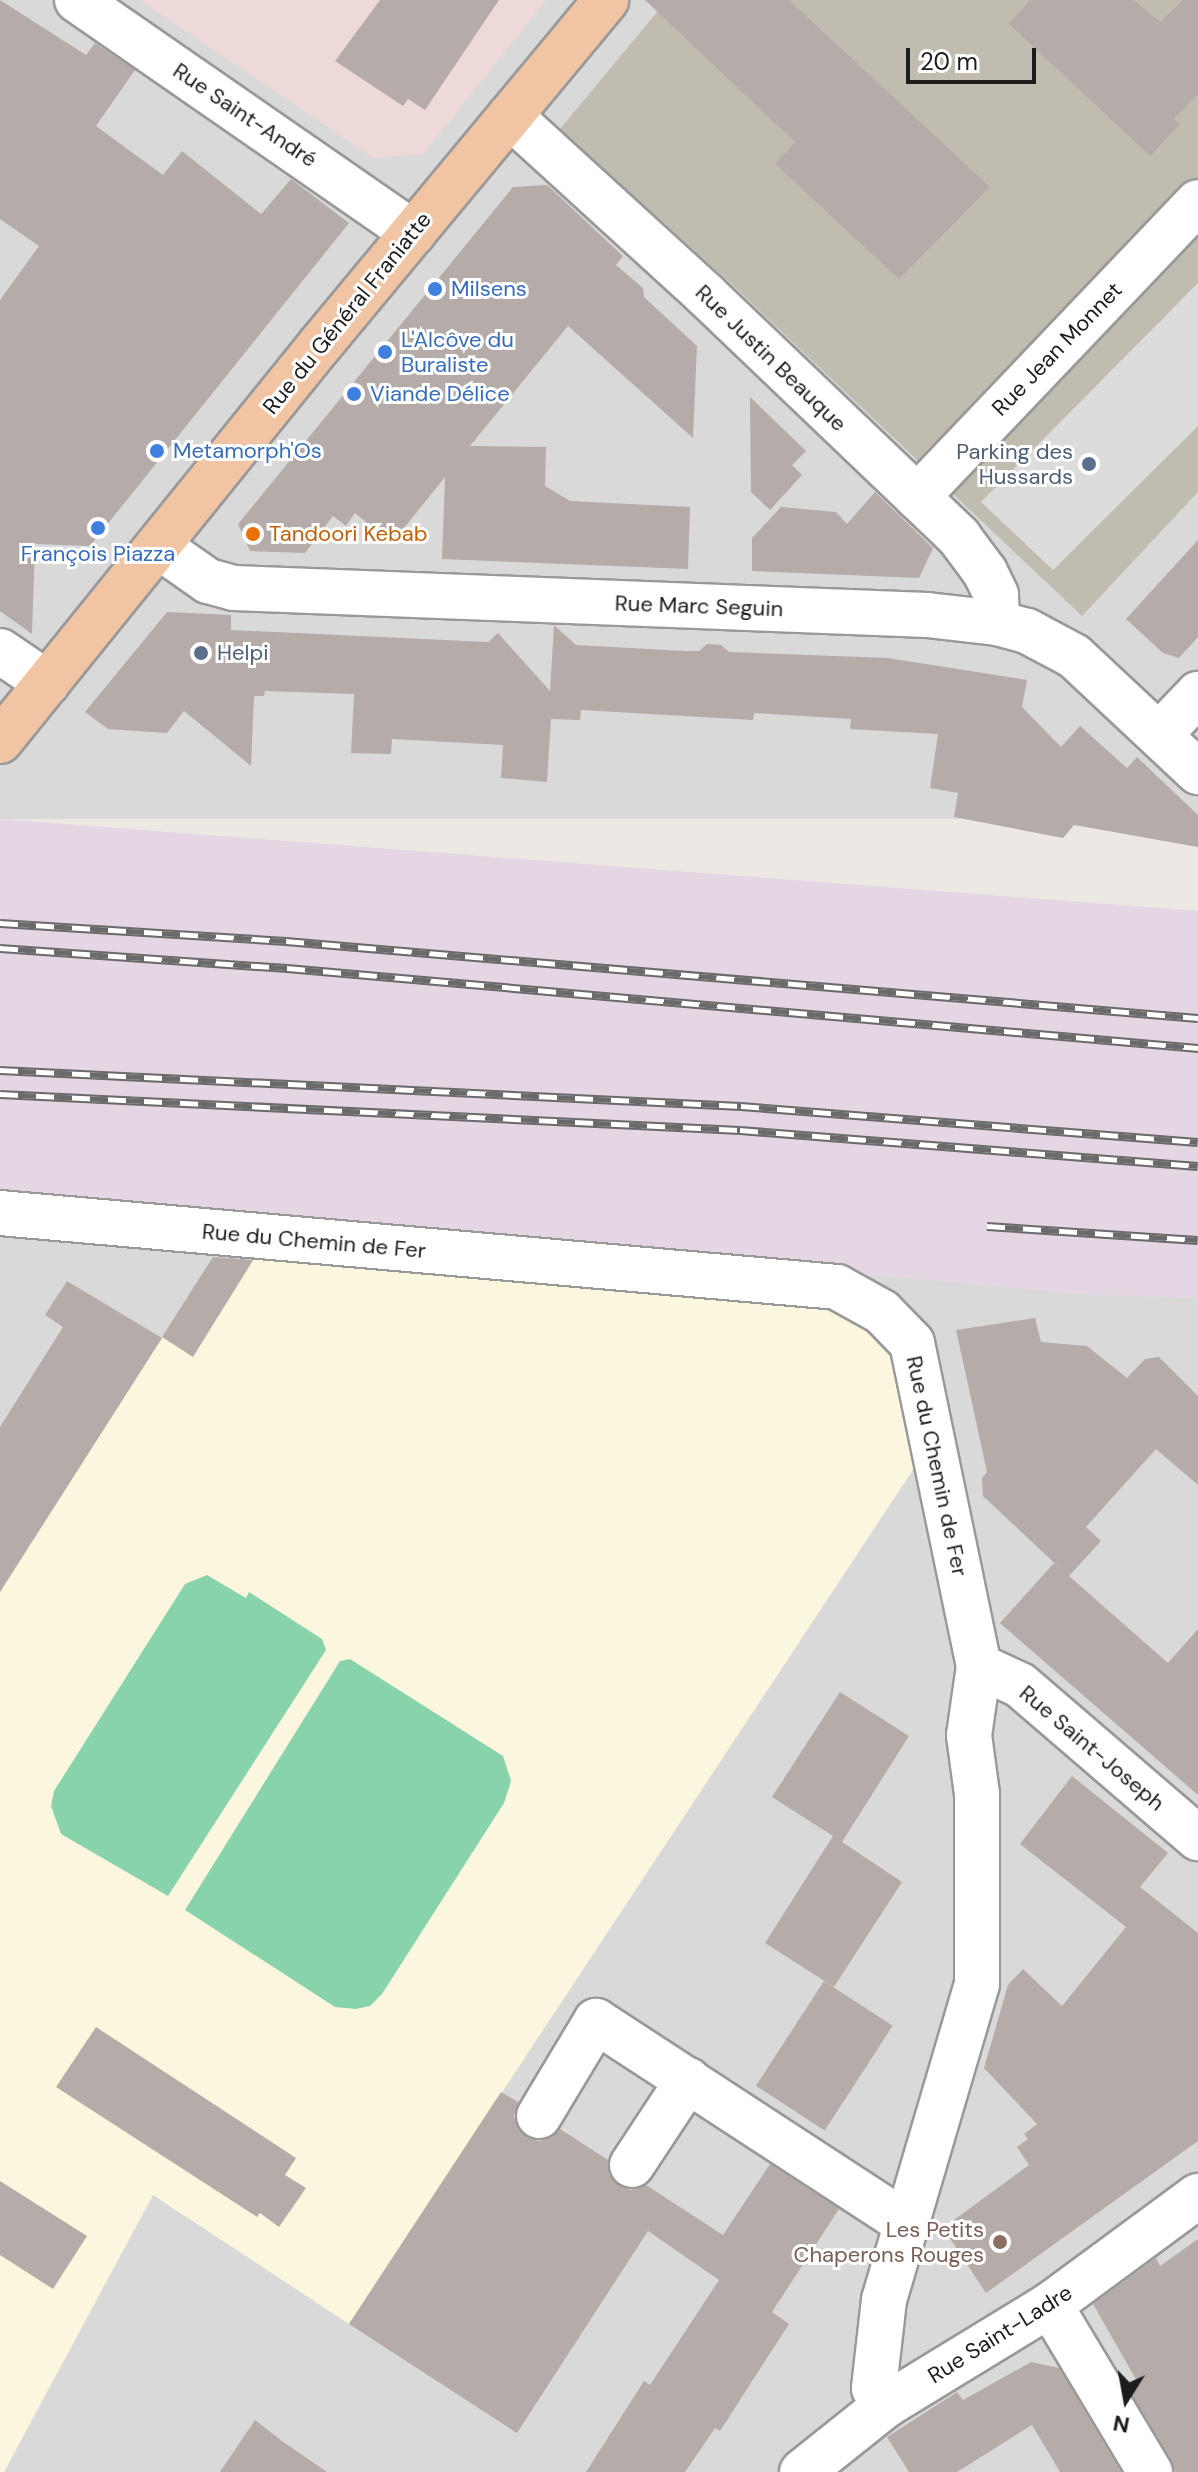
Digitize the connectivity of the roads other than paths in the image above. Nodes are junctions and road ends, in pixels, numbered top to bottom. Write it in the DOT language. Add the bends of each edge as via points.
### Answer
graph roads {
  1 [pos="77,0"];
  2 [pos="606,0"];
  3 [pos="130,15"];
  4 [pos="510,116"];
  5 [pos="1198,202"];
  6 [pos="413,233"];
  7 [pos="917,497"];
  8 [pos="158,546"];
  9 [pos="997,623"];
  10 [pos="0,651"];
  11 [pos="47,683"];
  12 [pos="1198,694"];
  13 [pos="2,735"];
  14 [pos="1159,735"];
  15 [pos="1198,772"];
  16 [pos="0,1213"];
  17 [pos="979,1666"];
  18 [pos="1198,1838"];
  19 [pos="688,2080"];
  20 [pos="539,2116"];
  21 [pos="632,2165"];
  22 [pos="1198,2196"];
  23 [pos="906,2223"];
  24 [pos="1050,2305"];
  25 [pos="886,2405"];
  26 [pos="802,2472"];
  27 [pos="1150,2472"];
  1 -- 3 [label="street, Rue Saint-André"];
  2 -- 4 [label="main road, Rue du Général Franiatte"];
  3 -- 6 [label="street, Rue Saint-André"];
  4 -- 6 [label="main road, Rue du Général Franiatte"];
  4 -- 7 [label="street, Rue Justin Beauque"];
  5 -- 7 [label="street, Rue Jean Monnet"];
  6 -- 8 [label="main road, Rue du Général Franiatte"];
  7 -- 9 [label="street, Rue Justin Beauque" via="959,537 985,572 996,595"];
  8 -- 9 [label="street, Rue Marc Seguin" via="208,581 234,588 927,615"];
  8 -- 11 [label="main road, Rue du Général Franiatte"];
  9 -- 14 [label="street, Rue Marc Seguin" via="1027,631 1074,656"];
  10 -- 11 [label="street"];
  11 -- 13 [label="main road, Rue du Général Franiatte"];
  12 -- 14 [label="street"];
  14 -- 15 [label="street, Rue Marc Seguin"];
  16 -- 17 [label="street, Rue du Chemin de Fer" via="837,1287 882,1312 912,1343"];
  17 -- 18 [label="street, Rue Saint-Joseph" via="1020,1685"];
  17 -- 23 [label="street, Rue du Chemin de Fer" via="969,1735 977,1794 977,1984"];
  19 -- 20 [label="street" via="596,2021"];
  19 -- 21 [label="street"];
  19 -- 23 [label="street"];
  22 -- 24 [label="street, Rue Saint-Ladre"];
  23 -- 25 [label="street, Rue du Chemin de Fer" via="884,2300 874,2388"];
  24 -- 25 [label="street, Rue Saint-Ladre"];
  24 -- 27 [label="street"];
  25 -- 26 [label="street, Rue Saint-Ladre"];
}
